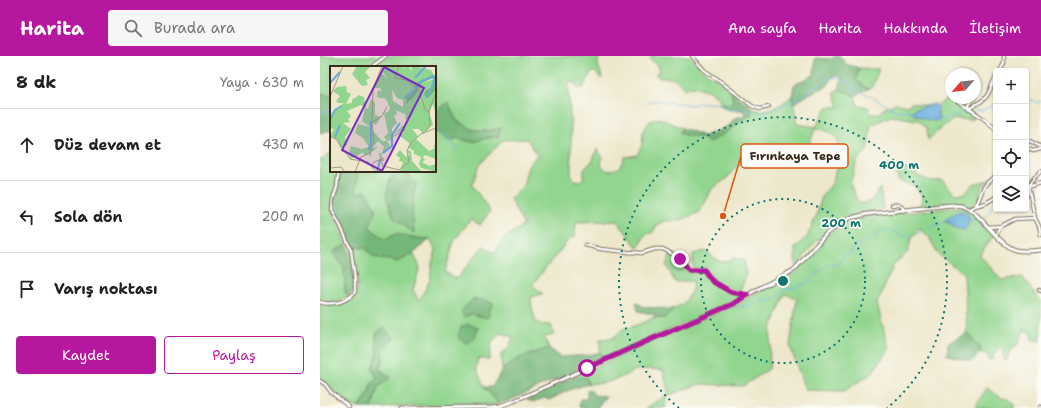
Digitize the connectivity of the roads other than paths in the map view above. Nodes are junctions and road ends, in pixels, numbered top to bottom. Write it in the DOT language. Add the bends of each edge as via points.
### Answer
graph roads {
  1 [pos="386,56"];
  2 [pos="692,56"];
  3 [pos="1004,56"];
  4 [pos="373,66"];
  5 [pos="1002,68"];
  6 [pos="993,81"];
  7 [pos="961,104"];
  8 [pos="970,104"];
  9 [pos="770,108"];
  10 [pos="968,110"];
  11 [pos="993,126"];
  12 [pos="1028,140"];
  13 [pos="1041,148"];
  14 [pos="1029,150"];
  15 [pos="1041,171"];
  16 [pos="339,172"];
  17 [pos="993,178"];
  18 [pos="1029,184"];
  19 [pos="1041,184"];
  20 [pos="1029,186"];
  21 [pos="1029,194"];
  22 [pos="993,199"];
  23 [pos="892,205"];
  24 [pos="975,206"];
  25 [pos="904,210"];
  26 [pos="969,210"];
  27 [pos="1035,218"];
  28 [pos="1040,224"];
  29 [pos="1001,226"];
  30 [pos="988,228"];
  31 [pos="996,235"];
  32 [pos="1041,235"];
  33 [pos="585,245"];
  34 [pos="1041,250"];
  35 [pos="748,295"];
  36 [pos="320,302"];
  37 [pos="320,381"];
  38 [pos="349,407"];
  39 [pos="402,408"];
  1 -- 4 [label="street"];
  2 -- 9 [label="street" via="704,70 752,106 760,110"];
  3 -- 5 [label="street"];
  6 -- 10 [label="street" via="989,94"];
  7 -- 10 [label="street"];
  8 -- 10 [label="street"];
  10 -- 11 [label="street"];
  12 -- 13 [label="street"];
  13 -- 14 [label="street"];
  15 -- 18 [label="street"];
  16 -- 36 [label="street" via="332,210 351,250 355,292 342,301"];
  17 -- 24 [label="street" via="982,189 980,201"];
  19 -- 20 [label="street"];
  21 -- 27 [label="street"];
  22 -- 24 [label="street"];
  23 -- 25 [label="street" via="898,204"];
  24 -- 26 [label="street"];
  25 -- 26 [label="street" via="956,205"];
  25 -- 35 [label="street" via="857,216 844,221 827,233 794,270"];
  26 -- 30 [label="street"];
  27 -- 28 [label="street"];
  27 -- 29 [label="street" via="1016,218"];
  28 -- 32 [label="street"];
  29 -- 30 [label="street"];
  29 -- 31 [label="street"];
  30 -- 31 [label="street"];
  31 -- 34 [label="street" via="1013,249"];
  33 -- 35 [label="street" via="628,252 663,249 680,259 689,270 704,270 712,281 731,292"];
  35 -- 39 [label="street" via="733,304 500,406"];
  37 -- 38 [label="street"];
}
